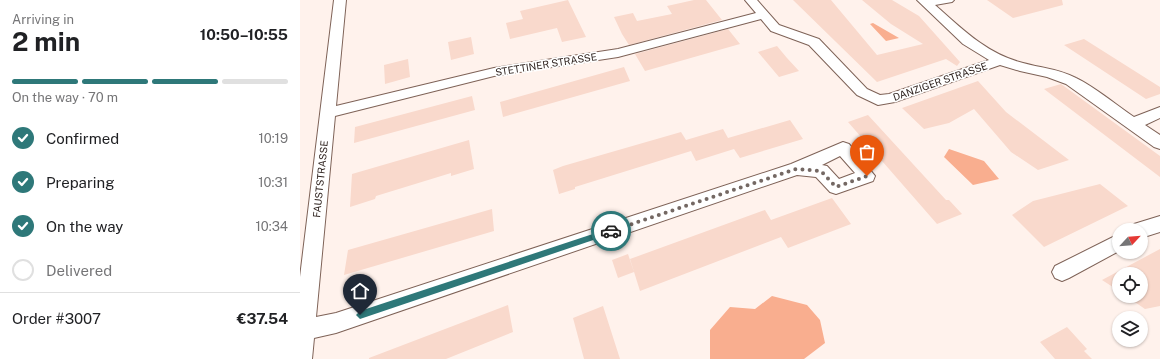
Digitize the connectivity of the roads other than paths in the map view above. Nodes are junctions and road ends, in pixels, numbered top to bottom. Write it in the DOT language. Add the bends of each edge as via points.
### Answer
graph roads {
  1 [pos="340,0"];
  2 [pos="751,0"];
  3 [pos="948,0"];
  4 [pos="925,1"];
  5 [pos="764,15"];
  6 [pos="1000,60"];
  7 [pos="1160,112"];
  8 [pos="327,113"];
  9 [pos="1132,124"];
  10 [pos="1160,143"];
  11 [pos="796,169"];
  12 [pos="1160,224"];
  13 [pos="1148,228"];
  14 [pos="1112,246"];
  15 [pos="1062,272"];
  16 [pos="302,330"];
  17 [pos="301,359"];
  1 -- 8 [label="street, FAUSTSTRASSE"];
  2 -- 5 [label="street, DANZIGER STRASSE"];
  3 -- 4 [label="street"];
  4 -- 6 [label="street" via="968,41"];
  5 -- 6 [label="street, DANZIGER STRASSE" via="775,28 814,42 862,92 878,100 890,99"];
  5 -- 8 [label="street, STETTINER STRASSE" via="618,53 494,72"];
  6 -- 9 [label="street" via="1071,81"];
  7 -- 9 [label="street"];
  8 -- 16 [label="street, FAUSTSTRASSE"];
  9 -- 10 [label="street"];
  11 -- 16 [label="street" via="336,323"];
  12 -- 13 [label="street"];
  14 -- 15 [label="street"];
  16 -- 17 [label="street, FAUSTSTRASSE"];
}
